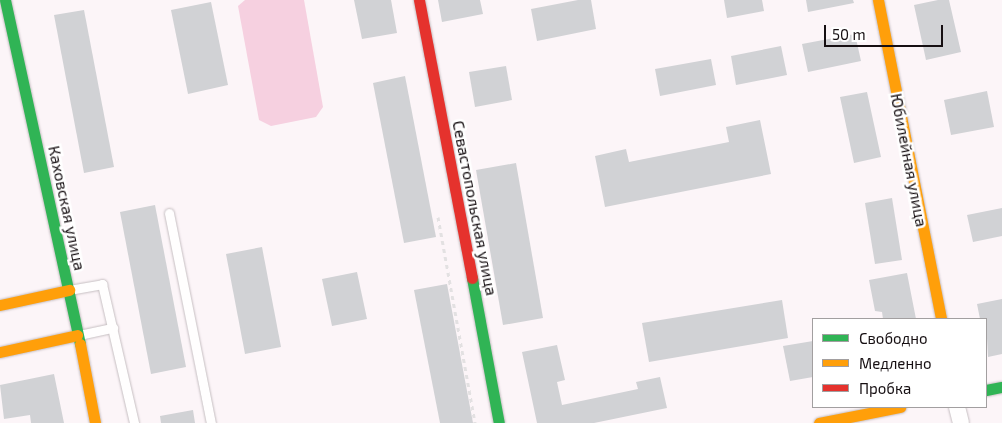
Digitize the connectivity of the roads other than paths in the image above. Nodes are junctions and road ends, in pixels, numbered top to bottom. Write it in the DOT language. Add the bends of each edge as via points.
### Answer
graph roads {
  1 [pos="5,0"];
  2 [pos="419,0"];
  3 [pos="878,0"];
  4 [pos="5,27"];
  5 [pos="169,213"];
  6 [pos="69,290"];
  7 [pos="0,305"];
  8 [pos="941,318"];
  9 [pos="113,328"];
  10 [pos="77,335"];
  11 [pos="0,352"];
  12 [pos="1002,387"];
  13 [pos="987,390"];
  14 [pos="895,408"];
  15 [pos="957,408"];
  16 [pos="94,423"];
  17 [pos="134,423"];
  18 [pos="211,423"];
  19 [pos="499,423"];
  20 [pos="819,423"];
  21 [pos="961,423"];
  1 -- 4 [label="street, Каховская улица"];
  2 -- 19 [label="street, Севастопольская улица"];
  3 -- 8 [label="street, Юбилейная улица"];
  4 -- 6 [label="street, Каховская улица"];
  5 -- 18 [label="lane"];
  6 -- 7 [label="street"];
  6 -- 9 [label="lane" via="102,284"];
  6 -- 10 [label="street, Каховская улица"];
  9 -- 10 [label="lane"];
  9 -- 17 [label="lane"];
  10 -- 11 [label="street"];
  10 -- 16 [label="street, Каховская улица"];
  12 -- 13 [label="street"];
  14 -- 20 [label="street"];
  15 -- 21 [label="street"];
}
